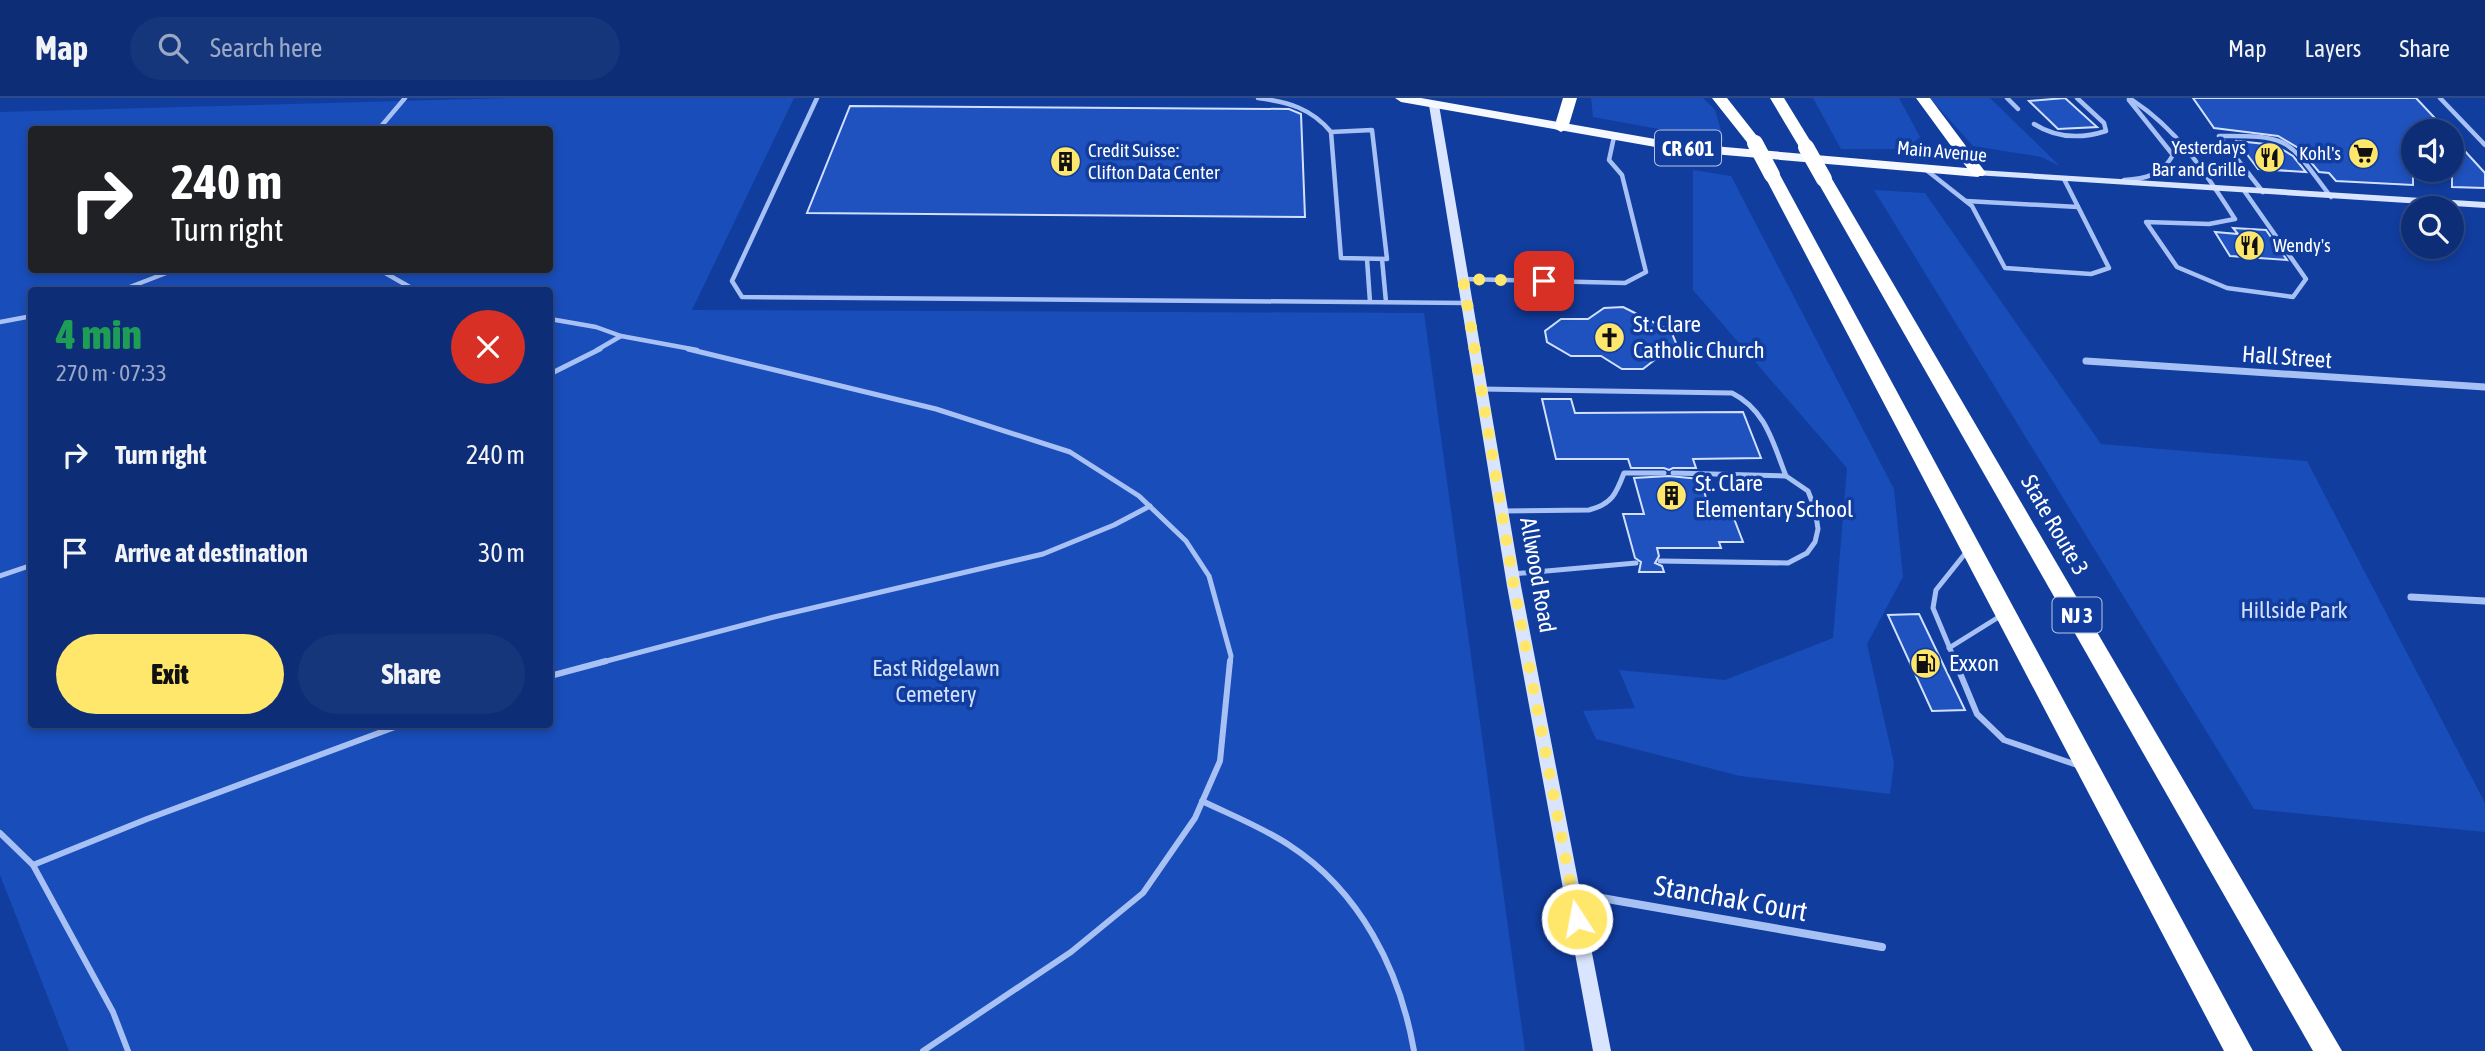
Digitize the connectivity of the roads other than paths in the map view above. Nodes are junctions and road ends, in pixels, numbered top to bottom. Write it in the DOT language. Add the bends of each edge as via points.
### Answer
graph roads {
  1 [pos="405,98"];
  2 [pos="817,98"];
  3 [pos="1258,98"];
  4 [pos="1401,98"];
  5 [pos="1570,98"];
  6 [pos="1719,98"];
  7 [pos="1731,98"];
  8 [pos="1777,98"];
  9 [pos="1792,98"];
  10 [pos="1923,98"];
  11 [pos="2007,98"];
  12 [pos="2077,98"];
  13 [pos="2128,98"];
  14 [pos="2440,98"];
  15 [pos="1432,102"];
  16 [pos="2018,109"];
  17 [pos="2035,124"];
  18 [pos="381,126"];
  19 [pos="1561,128"];
  20 [pos="1331,132"];
  21 [pos="1614,137"];
  22 [pos="1755,143"];
  23 [pos="2485,145"];
  24 [pos="1806,147"];
  25 [pos="1924,169"];
  26 [pos="1978,173"];
  27 [pos="2064,179"];
  28 [pos="2090,181"];
  29 [pos="2216,190"];
  30 [pos="2245,192"];
  31 [pos="2263,193"];
  32 [pos="2331,197"];
  33 [pos="1966,201"];
  34 [pos="2485,205"];
  35 [pos="2078,206"];
  36 [pos="1367,258"];
  37 [pos="1382,259"];
  38 [pos="166,273"];
  39 [pos="385,273"];
  40 [pos="1463,279"];
  41 [pos="130,287"];
  42 [pos="410,287"];
  43 [pos="1370,302"];
  44 [pos="1387,302"];
  45 [pos="1467,303"];
  46 [pos="28,317"];
  47 [pos="553,320"];
  48 [pos="0,323"];
  49 [pos="621,336"];
  50 [pos="2086,361"];
  51 [pos="553,373"];
  52 [pos="2485,387"];
  53 [pos="1481,389"];
  54 [pos="1664,473"];
  55 [pos="1673,473"];
  56 [pos="1786,476"];
  57 [pos="1150,506"];
  58 [pos="1502,511"];
  59 [pos="1970,548"];
  60 [pos="1660,561"];
  61 [pos="1636,563"];
  62 [pos="28,566"];
  63 [pos="1512,574"];
  64 [pos="0,576"];
  65 [pos="2411,597"];
  66 [pos="2485,601"];
  67 [pos="2005,613"];
  68 [pos="1950,648"];
  69 [pos="553,675"];
  70 [pos="392,728"];
  71 [pos="2087,769"];
  72 [pos="1202,801"];
  73 [pos="0,833"];
  74 [pos="33,865"];
  75 [pos="1572,893"];
  76 [pos="1882,947"];
  77 [pos="128,1051"];
  78 [pos="923,1051"];
  79 [pos="1414,1051"];
  80 [pos="1602,1051"];
  81 [pos="2239,1051"];
  82 [pos="2329,1051"];
  1 -- 18 [label="lane"];
  2 -- 43 [label="lane" via="732,281 742,297"];
  3 -- 20 [label="lane" via="1286,102 1319,116"];
  4 -- 15 [label="main road, Main Avenue / CR 601"];
  5 -- 19 [label="highway"];
  6 -- 22 [label="highway"];
  7 -- 22 [label="highway, NJ 3"];
  8 -- 24 [label="highway, State Route 3 / NJ 3"];
  9 -- 24 [label="highway"];
  10 -- 26 [label="highway"];
  11 -- 16 [label="lane"];
  12 -- 17 [label="lane" via="2106,131 2063,136"];
  13 -- 28 [label="lane" via="2173,155 2168,167 2136,179"];
  13 -- 29 [label="lane" via="2164,120"];
  14 -- 23 [label="lane"];
  15 -- 19 [label="main road, Main Avenue / CR 601"];
  15 -- 40 [label="main road, Allwood Road"];
  19 -- 21 [label="main road, Main Avenue / CR 601"];
  20 -- 36 [label="lane" via="1341,258"];
  20 -- 37 [label="lane" via="1372,130 1387,259"];
  21 -- 25 [label="main road, Main Avenue / CR 601" via="1740,154"];
  21 -- 40 [label="lane" via="1609,160 1622,175 1646,272 1625,282"];
  22 -- 59 [label="highway, NJ 3, bridge"];
  24 -- 82 [label="highway, State Route 3 / NJ 3, bridge"];
  25 -- 26 [label="main road, Main Avenue / CR 601"];
  25 -- 33 [label="lane"];
  26 -- 27 [label="main road, Main Avenue / CR 601"];
  27 -- 28 [label="main road, Main Avenue / CR 601"];
  27 -- 35 [label="lane"];
  28 -- 29 [label="main road, Main Avenue / CR 601"];
  29 -- 30 [label="main road, Main Avenue / CR 601"];
  29 -- 30 [label="lane" via="2235,219 2209,225 2146,222 2177,267 2227,288 2293,297 2306,279"];
  30 -- 31 [label="main road, Main Avenue / CR 601"];
  31 -- 32 [label="main road, Main Avenue / CR 601"];
  31 -- 32 [label="lane" via="2219,136 2264,138 2293,147"];
  32 -- 34 [label="main road, Main Avenue / CR 601"];
  33 -- 35 [label="lane"];
  33 -- 35 [label="lane" via="2005,268 2091,274 2109,268"];
  36 -- 37 [label="lane"];
  36 -- 43 [label="lane"];
  37 -- 44 [label="lane"];
  38 -- 41 [label="lane"];
  39 -- 42 [label="lane"];
  40 -- 45 [label="main road, Allwood Road"];
  43 -- 44 [label="lane"];
  44 -- 45 [label="lane"];
  45 -- 53 [label="main road, Allwood Road"];
  46 -- 48 [label="lane"];
  47 -- 49 [label="lane"];
  49 -- 51 [label="lane"];
  49 -- 57 [label="lane" via="727,356 985,424 1070,452"];
  50 -- 52 [label="street, Hall Street"];
  53 -- 56 [label="lane" via="1732,393 1761,414"];
  53 -- 58 [label="main road, Allwood Road"];
  54 -- 58 [label="lane" via="1624,473 1609,503 1589,510"];
  55 -- 56 [label="lane"];
  56 -- 60 [label="lane" via="1812,496 1819,525 1817,538 1797,561"];
  57 -- 69 [label="lane" via="1043,554"];
  57 -- 72 [label="lane" via="1186,541 1209,576 1231,656 1220,761"];
  58 -- 63 [label="main road, Allwood Road"];
  59 -- 67 [label="highway, NJ 3"];
  59 -- 68 [label="lane" via="1936,590 1933,608"];
  61 -- 63 [label="lane"];
  62 -- 64 [label="lane"];
  63 -- 75 [label="main road, Allwood Road"];
  65 -- 66 [label="street"];
  67 -- 68 [label="lane"];
  67 -- 71 [label="highway, NJ 3"];
  68 -- 71 [label="lane" via="1977,714 2004,740"];
  70 -- 74 [label="lane"];
  71 -- 81 [label="highway, NJ 3"];
  72 -- 78 [label="lane" via="1143,893 1061,959"];
  72 -- 79 [label="lane" via="1296,850 1347,896 1387,954"];
  73 -- 74 [label="lane"];
  74 -- 77 [label="lane" via="113,1012"];
  75 -- 76 [label="street, Stanchak Court"];
  75 -- 80 [label="main road, Allwood Road"];
}
